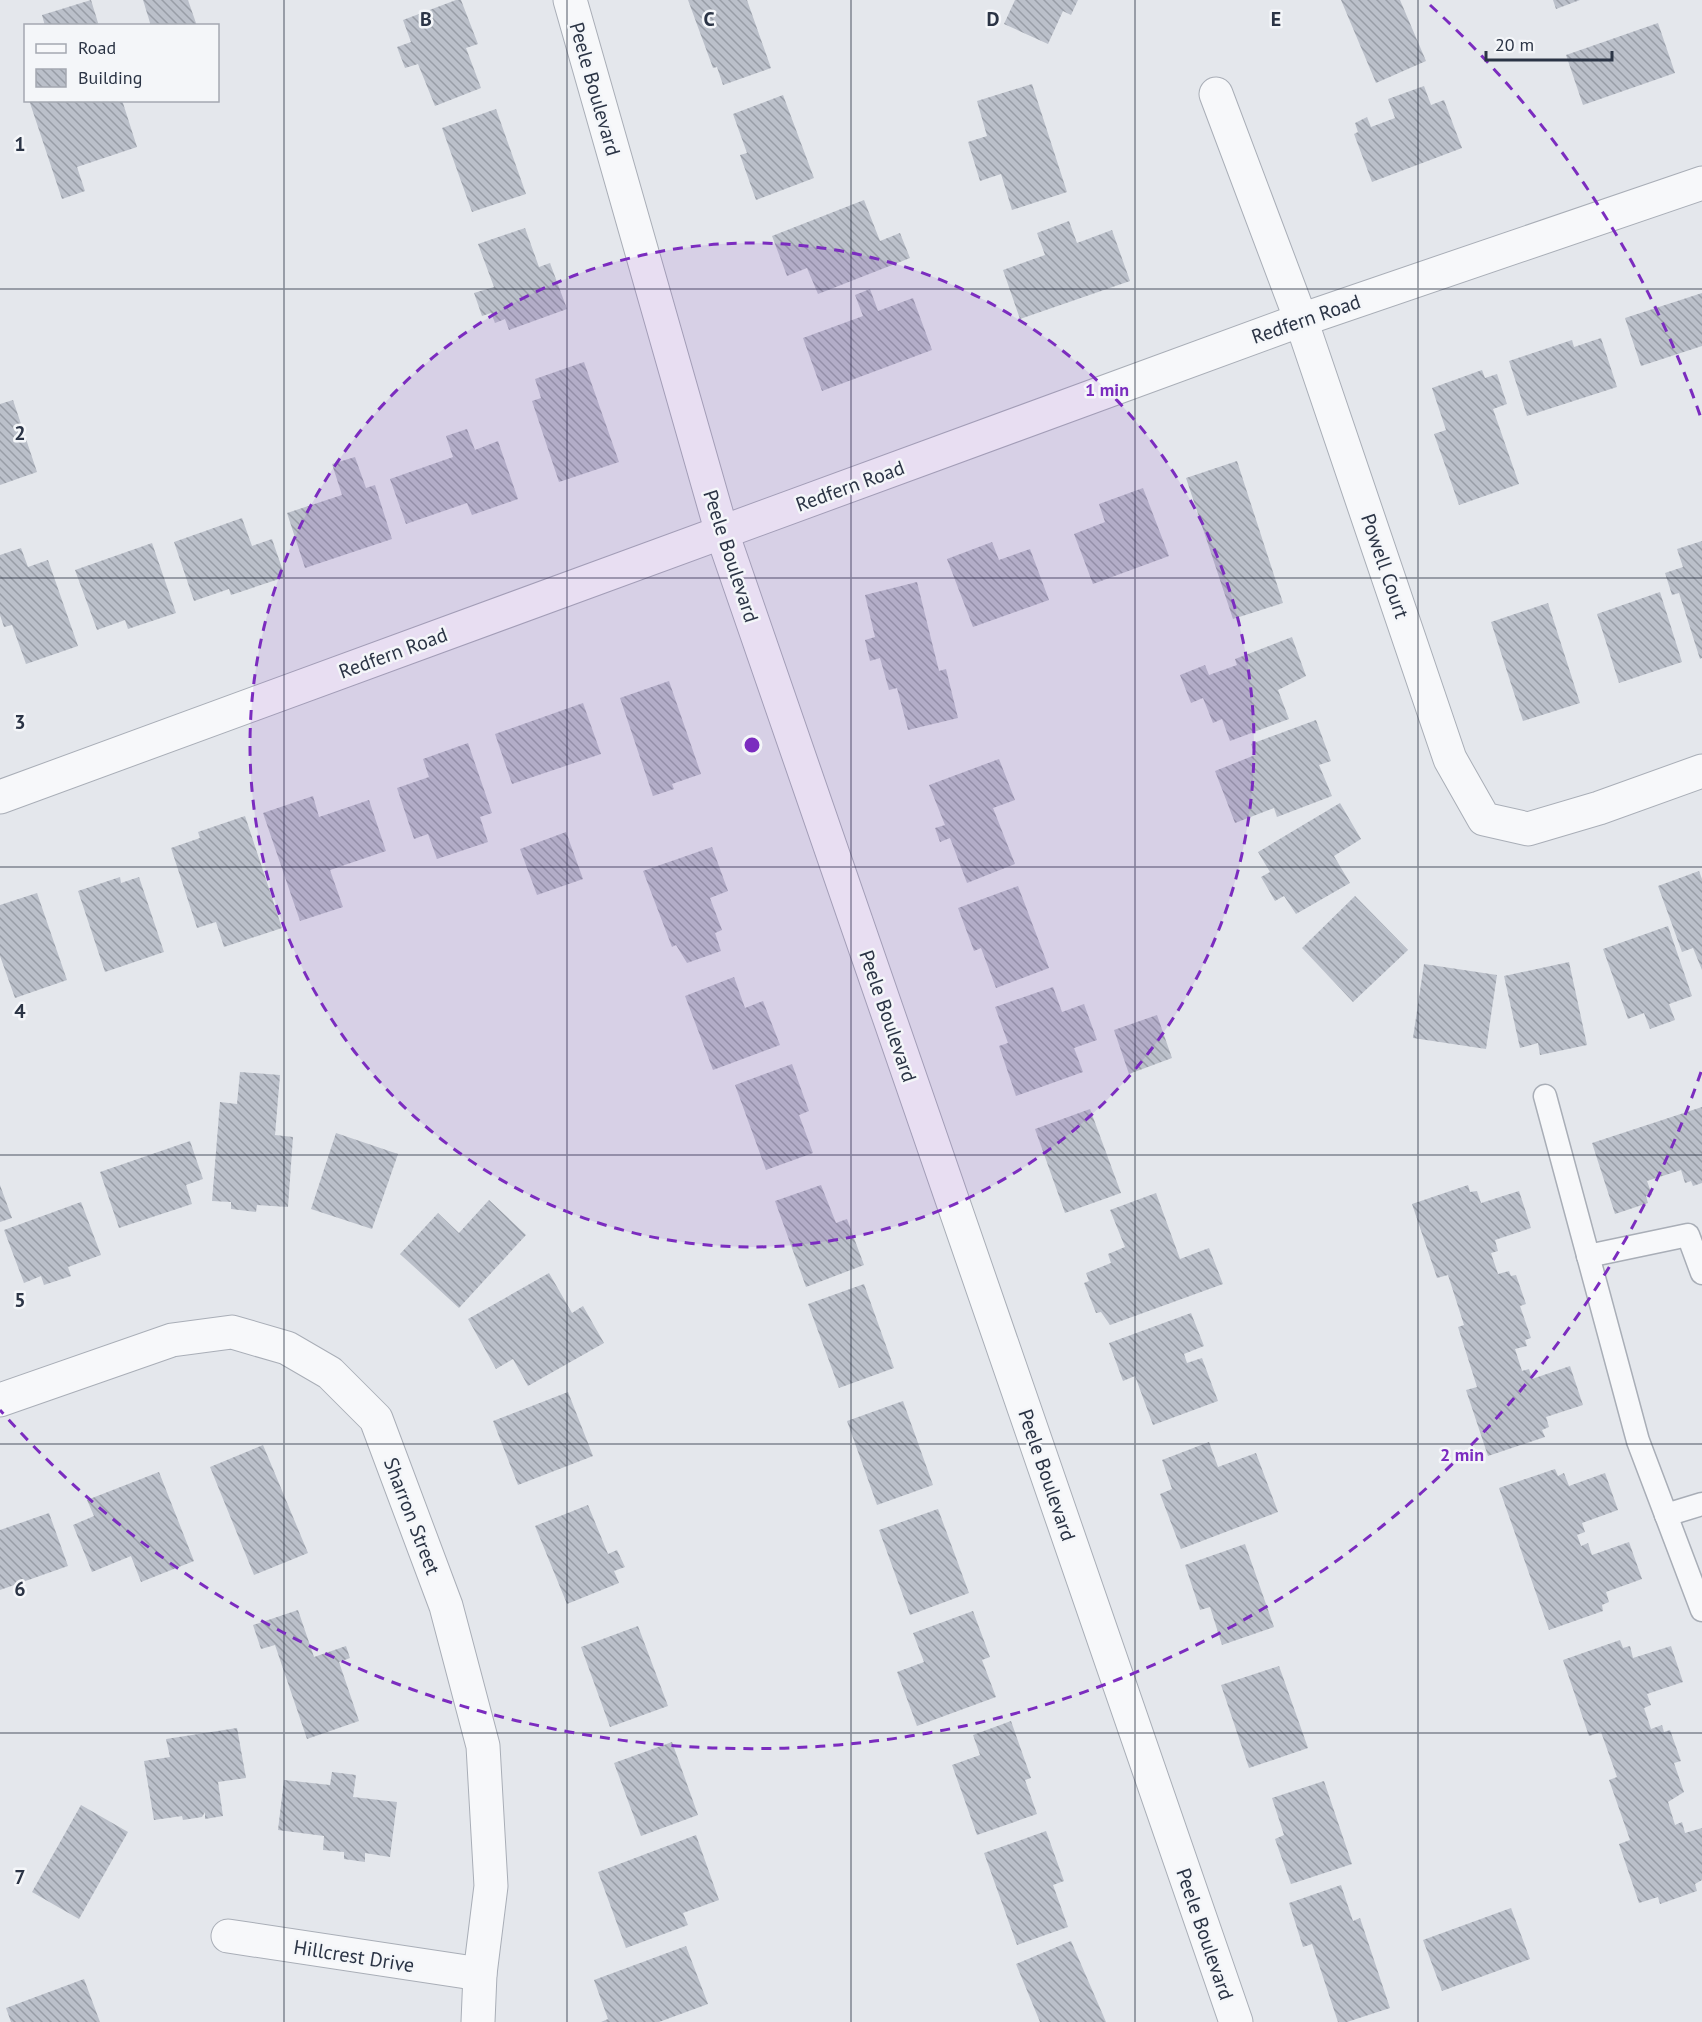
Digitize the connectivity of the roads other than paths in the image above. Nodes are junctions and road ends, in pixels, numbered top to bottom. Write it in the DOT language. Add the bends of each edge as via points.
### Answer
graph roads {
  1 [pos="570,0"];
  2 [pos="1216,94"];
  3 [pos="1702,183"];
  4 [pos="1301,320"];
  5 [pos="722,533"];
  6 [pos="1702,771"];
  7 [pos="0,797"];
  8 [pos="1545,1096"];
  9 [pos="1695,1233"];
  10 [pos="1588,1256"];
  11 [pos="1702,1273"];
  12 [pos="0,1400"];
  13 [pos="1702,1504"];
  14 [pos="1666,1515"];
  15 [pos="1702,1610"];
  16 [pos="228,1936"];
  17 [pos="480,1974"];
  18 [pos="478,2022"];
  19 [pos="1236,2022"];
  1 -- 5 [label="street, Peele Boulevard"];
  2 -- 4 [label="street, Powell Court"];
  3 -- 4 [label="street, Redfern Road"];
  4 -- 5 [label="street, Redfern Road"];
  4 -- 6 [label="street, Powell Court" via="1450,759 1484,819 1528,829"];
  5 -- 7 [label="street, Redfern Road"];
  5 -- 19 [label="street, Peele Boulevard"];
  8 -- 10 [label="lane"];
  9 -- 10 [label="lane"];
  9 -- 11 [label="lane"];
  10 -- 14 [label="lane" via="1638,1441"];
  12 -- 17 [label="street, Sharron Street" via="172,1340 232,1332 287,1348 330,1373 375,1419 446,1606 483,1746 491,1886"];
  13 -- 14 [label="lane"];
  14 -- 15 [label="lane"];
  16 -- 17 [label="street, Hillcrest Drive"];
  17 -- 18 [label="street, Sharron Street"];
}
